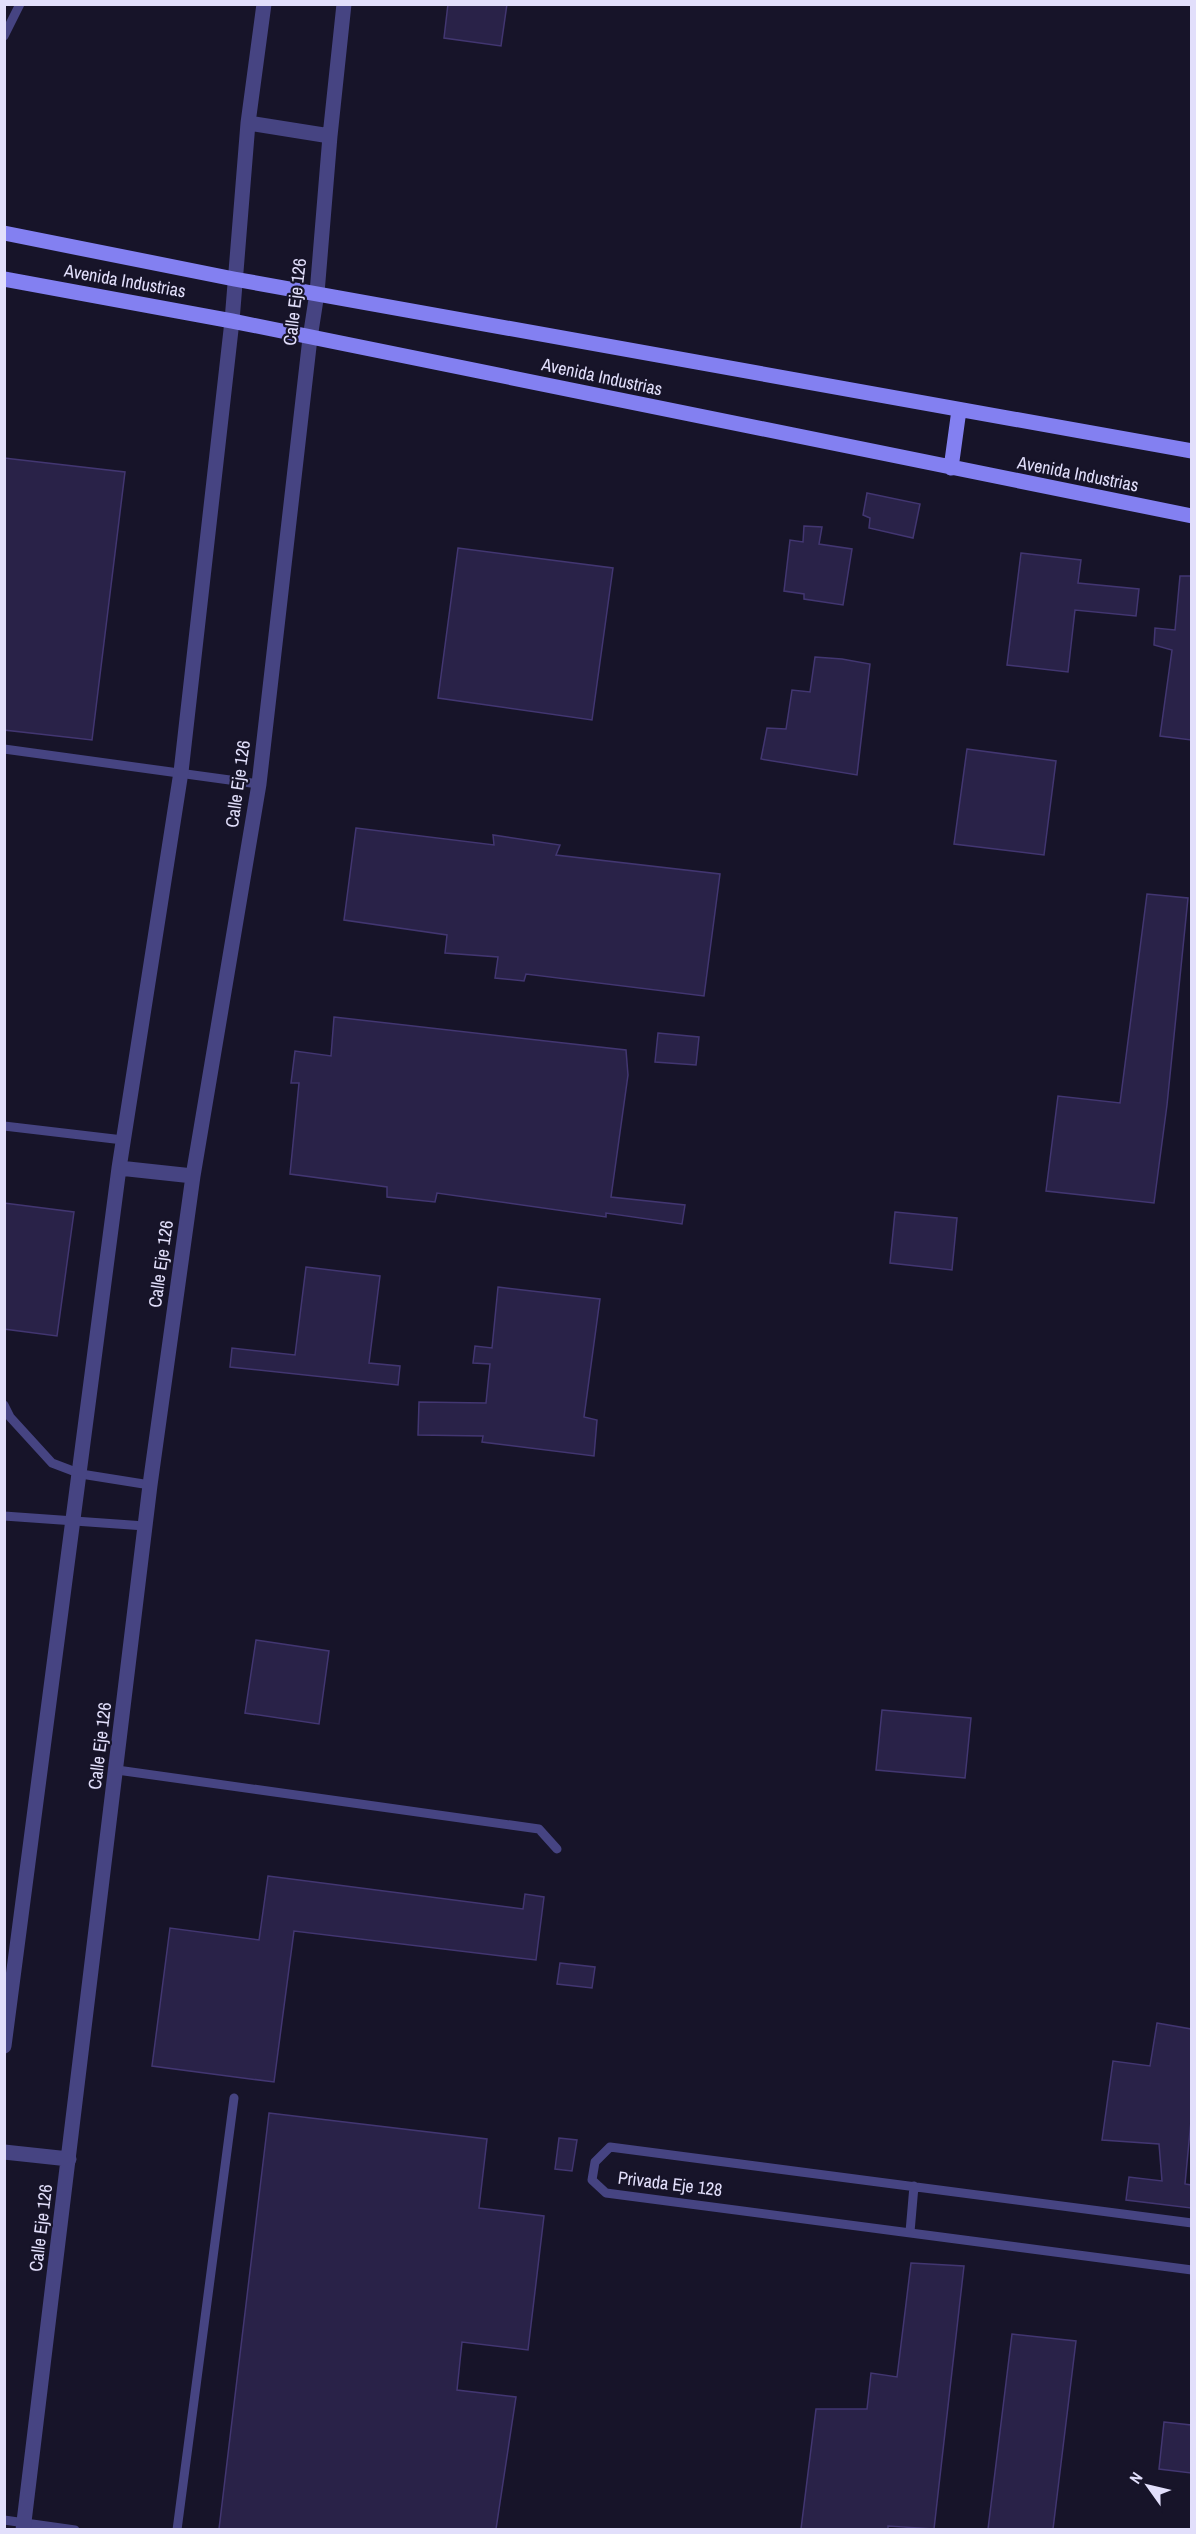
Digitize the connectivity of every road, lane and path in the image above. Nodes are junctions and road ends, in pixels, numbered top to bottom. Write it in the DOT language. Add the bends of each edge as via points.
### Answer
graph roads {
  1 [pos="20,4"];
  2 [pos="264,4"];
  3 [pos="344,4"];
  4 [pos="4,36"];
  5 [pos="248,123"];
  6 [pos="330,136"];
  7 [pos="4,233"];
  8 [pos="4,279"];
  9 [pos="234,279"];
  10 [pos="317,293"];
  11 [pos="232,321"];
  12 [pos="310,338"];
  13 [pos="959,410"];
  14 [pos="1191,451"];
  15 [pos="951,468"];
  16 [pos="1191,516"];
  17 [pos="4,749"];
  18 [pos="181,772"];
  19 [pos="259,784"];
  20 [pos="4,1126"];
  21 [pos="123,1140"];
  22 [pos="119,1168"];
  23 [pos="193,1176"];
  24 [pos="4,1405"];
  25 [pos="81,1474"];
  26 [pos="150,1485"];
  27 [pos="4,1516"];
  28 [pos="73,1522"];
  29 [pos="145,1526"];
  30 [pos="117,1770"];
  31 [pos="556,1849"];
  32 [pos="4,2046"];
  33 [pos="234,2098"];
  34 [pos="4,2152"];
  35 [pos="69,2159"];
  36 [pos="914,2186"];
  37 [pos="1191,2223"];
  38 [pos="910,2232"];
  39 [pos="1191,2270"];
  40 [pos="4,2520"];
  41 [pos="23,2526"];
  42 [pos="75,2529"];
  43 [pos="177,2529"];
  1 -- 4 [label="lane"];
  2 -- 5 [label="street"];
  3 -- 6 [label="street, Calle Eje 126"];
  5 -- 6 [label="street"];
  5 -- 9 [label="street"];
  6 -- 10 [label="street, Calle Eje 126"];
  7 -- 9 [label="main road, Avenida Industrias"];
  8 -- 11 [label="main road, Avenida Industrias"];
  9 -- 10 [label="main road, Avenida Industrias"];
  9 -- 11 [label="street"];
  10 -- 12 [label="street, Calle Eje 126"];
  10 -- 13 [label="main road, Avenida Industrias"];
  11 -- 12 [label="main road, Avenida Industrias"];
  11 -- 18 [label="street"];
  12 -- 15 [label="main road, Avenida Industrias"];
  12 -- 19 [label="street, Calle Eje 126"];
  13 -- 14 [label="main road, Avenida Industrias"];
  13 -- 15 [label="main road"];
  15 -- 16 [label="main road, Avenida Industrias"];
  17 -- 18 [label="lane"];
  18 -- 19 [label="lane"];
  18 -- 21 [label="street"];
  19 -- 23 [label="street, Calle Eje 126"];
  20 -- 21 [label="lane"];
  21 -- 22 [label="street"];
  22 -- 23 [label="street"];
  22 -- 25 [label="street"];
  23 -- 26 [label="street, Calle Eje 126"];
  24 -- 25 [label="lane" via="10,1417 52,1463"];
  25 -- 26 [label="lane"];
  25 -- 28 [label="street"];
  26 -- 29 [label="street, Calle Eje 126"];
  27 -- 28 [label="lane"];
  28 -- 29 [label="lane"];
  28 -- 32 [label="street"];
  29 -- 30 [label="street, Calle Eje 126"];
  30 -- 31 [label="lane" via="539,1829"];
  30 -- 35 [label="street, Calle Eje 126"];
  33 -- 43 [label="lane"];
  34 -- 35 [label="street"];
  35 -- 41 [label="street, Calle Eje 126"];
  36 -- 37 [label="lane, Privada Eje 128"];
  36 -- 38 [label="lane"];
  36 -- 38 [label="lane, Privada Eje 128" via="610,2146 594,2162 592,2180 606,2193"];
  38 -- 39 [label="lane, Privada Eje 128"];
  40 -- 41 [label="lane"];
  41 -- 42 [label="lane"];
}
